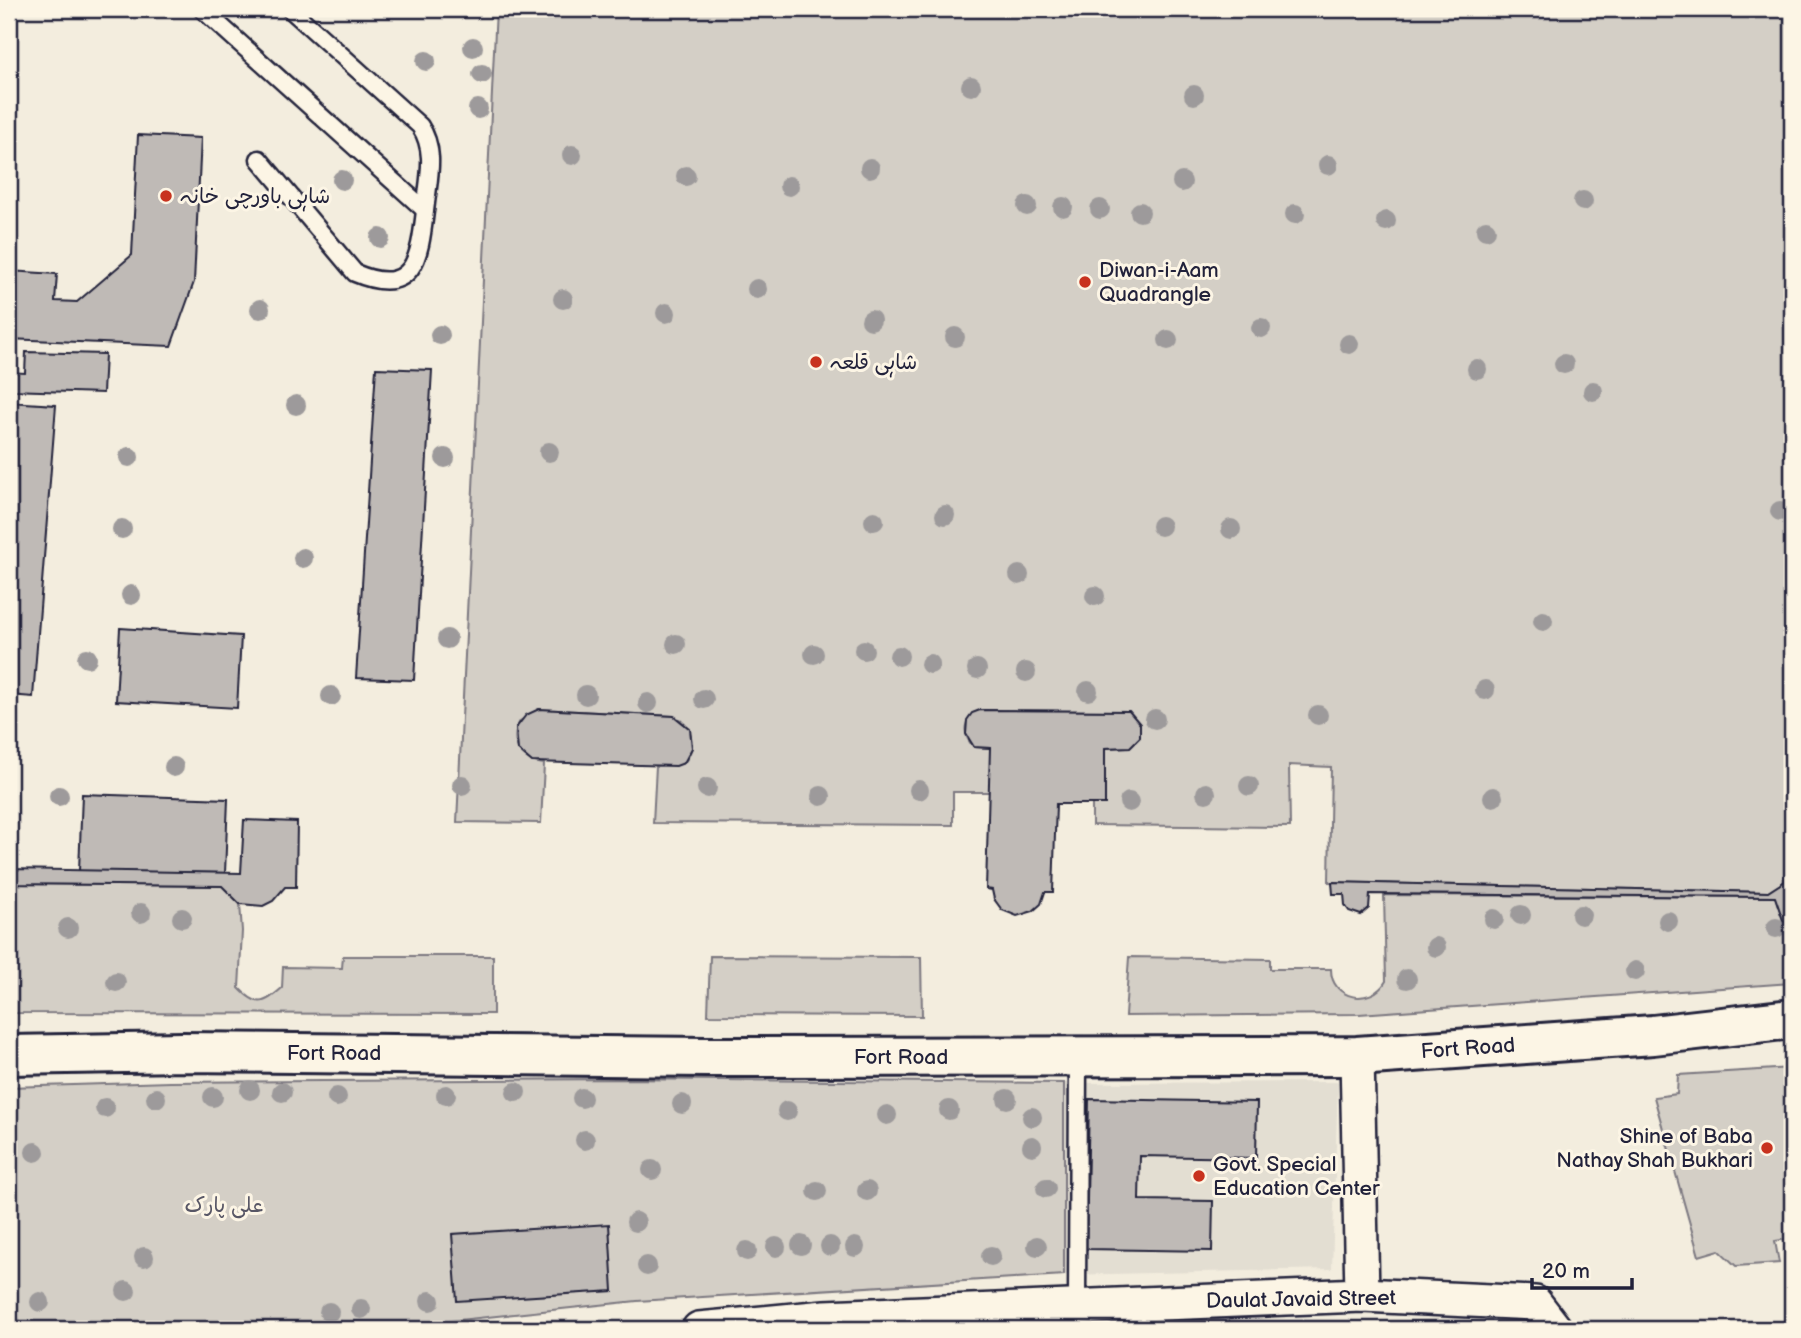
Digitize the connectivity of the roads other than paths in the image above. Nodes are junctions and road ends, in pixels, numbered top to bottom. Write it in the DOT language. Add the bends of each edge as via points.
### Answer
graph roads {
  1 [pos="202,9"];
  2 [pos="290,9"];
  3 [pos="259,159"];
  4 [pos="425,210"];
  5 [pos="1792,1019"];
  6 [pos="9,1055"];
  7 [pos="1357,1056"];
  8 [pos="1078,1057"];
  9 [pos="1362,1296"];
  10 [pos="1077,1306"];
  11 [pos="830,1323"];
  12 [pos="699,1329"];
  13 [pos="1555,1329"];
  1 -- 4 [label="lane"];
  2 -- 4 [label="lane" via="421,126 430,141"];
  3 -- 4 [label="lane" via="355,273 372,280 394,279 412,268 420,254"];
  5 -- 7 [label="street, Fort Road" via="1653,1035"];
  6 -- 8 [label="street, Fort Road"];
  7 -- 8 [label="street, Fort Road"];
  7 -- 9 [label="street"];
  8 -- 10 [label="lane"];
  9 -- 10 [label="street, Daulat Javaid Street"];
  9 -- 13 [label="street, Daulat Javaid Street" via="1535,1303"];
  10 -- 11 [label="street, Daulat Javaid Street"];
  11 -- 12 [label="street, Daulat Javaid Street"];
}
